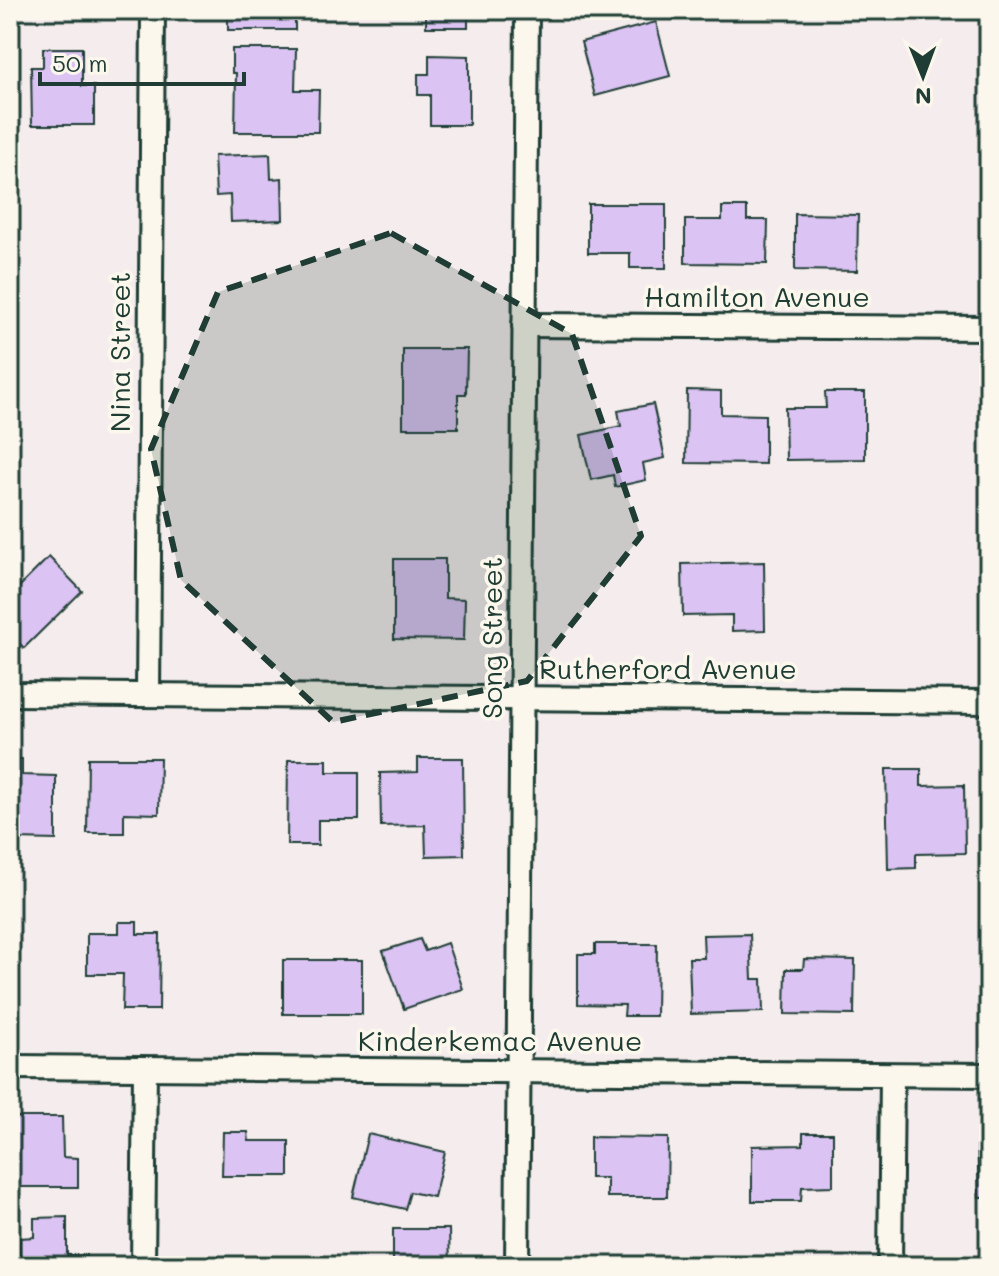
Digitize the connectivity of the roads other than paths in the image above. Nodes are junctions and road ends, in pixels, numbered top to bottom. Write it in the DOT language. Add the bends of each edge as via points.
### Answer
graph roads {
  1 [pos="153,10"];
  2 [pos="527,10"];
  3 [pos="524,325"];
  4 [pos="989,328"];
  5 [pos="10,694"];
  6 [pos="148,695"];
  7 [pos="521,698"];
  8 [pos="989,702"];
  9 [pos="10,1067"];
  10 [pos="145,1069"];
  11 [pos="518,1072"];
  12 [pos="892,1075"];
  13 [pos="989,1075"];
  14 [pos="143,1266"];
  15 [pos="517,1266"];
  16 [pos="890,1266"];
  1 -- 6 [label="street, Nina Street"];
  2 -- 3 [label="street, Song Street"];
  3 -- 4 [label="street, Hamilton Avenue"];
  3 -- 7 [label="street, Song Street"];
  5 -- 6 [label="street, Rutherford Avenue"];
  6 -- 7 [label="street, Rutherford Avenue"];
  7 -- 8 [label="street, Rutherford Avenue"];
  7 -- 11 [label="street, Song Street"];
  9 -- 10 [label="street, Kinderkemac Avenue"];
  10 -- 11 [label="street, Kinderkemac Avenue"];
  10 -- 14 [label="street"];
  11 -- 12 [label="street, Kinderkemac Avenue"];
  11 -- 15 [label="street, Song Street"];
  12 -- 13 [label="street, Kinderkemac Avenue"];
  12 -- 16 [label="street"];
}
